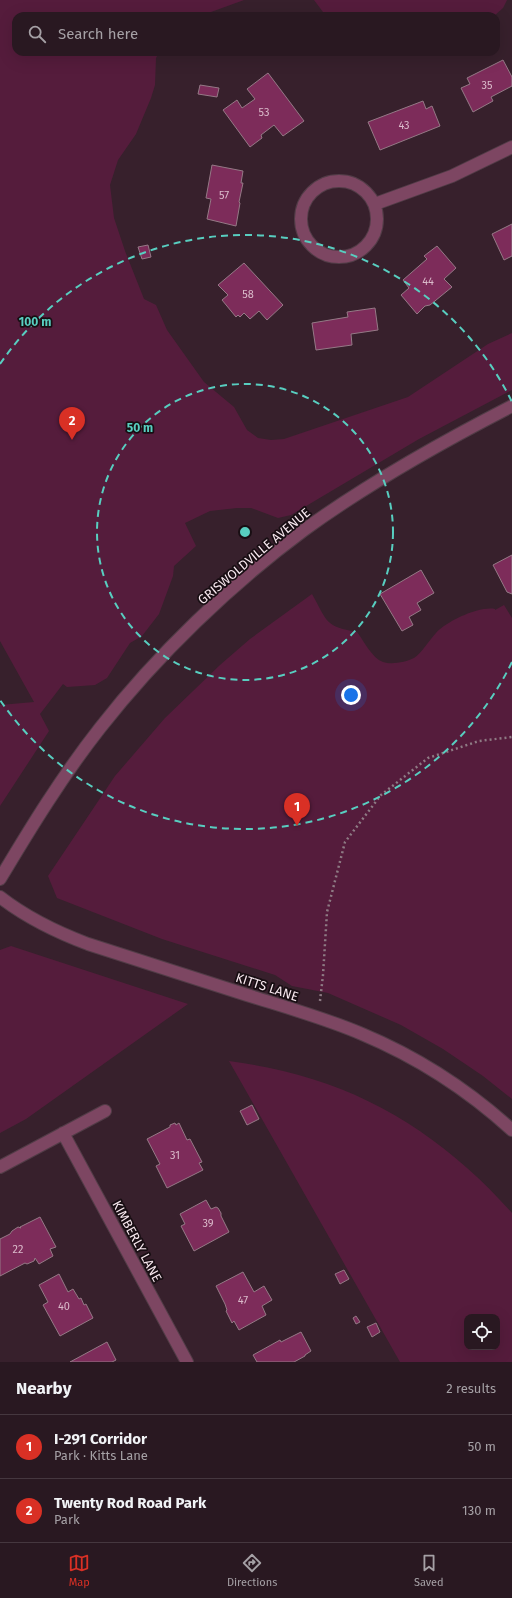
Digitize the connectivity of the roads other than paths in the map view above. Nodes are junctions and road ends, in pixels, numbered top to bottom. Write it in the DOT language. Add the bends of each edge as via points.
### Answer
graph roads {
  1 [pos="512,147"];
  2 [pos="375,204"];
  3 [pos="512,406"];
  4 [pos="0,879"];
  5 [pos="0,897"];
  6 [pos="105,1111"];
  7 [pos="512,1130"];
  8 [pos="63,1133"];
  9 [pos="0,1167"];
  10 [pos="187,1362"];
  1 -- 2 [label="street" via="452,176"];
  2 -- 2 [label="street" via="359,186 347,181 322,185 312,192 305,202 302,227 315,248 326,254 351,255 371,240 376,229"];
  3 -- 4 [label="street, GRISWOLDVILLE AVENUE" via="436,446 366,488 304,530 206,613 149,670 88,744 43,809"];
  5 -- 7 [label="street, KITTS LANE" via="56,932 362,1034 437,1072 471,1095"];
  6 -- 8 [label="street"];
  8 -- 9 [label="street"];
  8 -- 10 [label="street, KIMBERLY LANE"];
}
